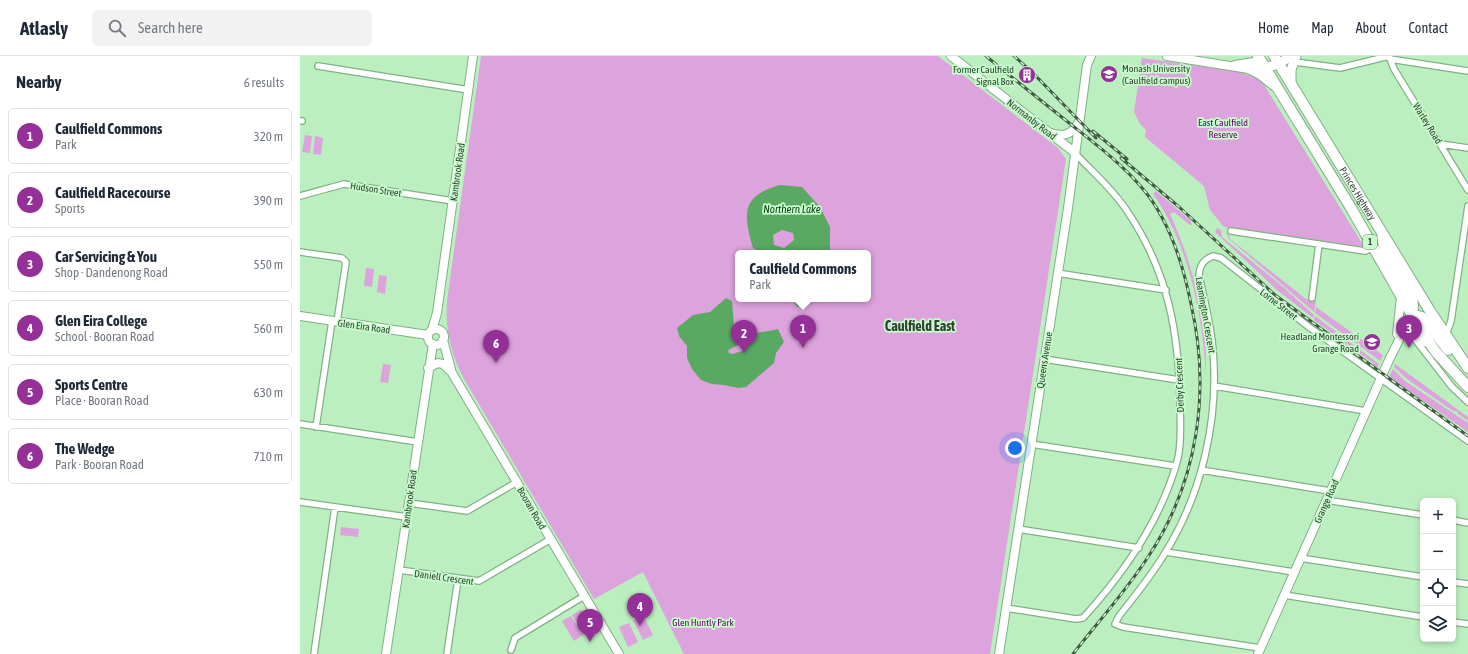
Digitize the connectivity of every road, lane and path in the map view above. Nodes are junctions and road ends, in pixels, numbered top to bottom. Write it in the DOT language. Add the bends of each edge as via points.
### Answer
graph roads {
  1 [pos="473,56"];
  2 [pos="951,56"];
  3 [pos="1086,56"];
  4 [pos="1091,56"];
  5 [pos="1167,56"];
  6 [pos="1389,57"];
  7 [pos="1294,58"];
  8 [pos="1277,59"];
  9 [pos="1261,62"];
  10 [pos="1087,65"];
  11 [pos="1232,65"];
  12 [pos="318,66"];
  13 [pos="1247,69"];
  14 [pos="1468,71"];
  15 [pos="1291,84"];
  16 [pos="1276,88"];
  17 [pos="469,90"];
  18 [pos="1080,119"];
  19 [pos="1048,132"];
  20 [pos="1441,144"];
  21 [pos="1468,148"];
  22 [pos="1074,152"];
  23 [pos="1468,190"];
  24 [pos="300,196"];
  25 [pos="453,201"];
  26 [pos="1468,206"];
  27 [pos="1231,231"];
  28 [pos="1382,234"];
  29 [pos="1319,244"];
  30 [pos="1373,248"];
  31 [pos="300,252"];
  32 [pos="1217,257"];
  33 [pos="1387,265"];
  34 [pos="1057,273"];
  35 [pos="1166,290"];
  36 [pos="1401,297"];
  37 [pos="1312,298"];
  38 [pos="1412,314"];
  39 [pos="300,316"];
  40 [pos="335,321"];
  41 [pos="436,334"];
  42 [pos="1400,334"];
  43 [pos="1412,336"];
  44 [pos="1446,336"];
  45 [pos="434,344"];
  46 [pos="1430,344"];
  47 [pos="1457,354"];
  48 [pos="1044,359"];
  49 [pos="447,360"];
  50 [pos="1468,366"];
  51 [pos="428,368"];
  52 [pos="452,373"];
  53 [pos="1380,379"];
  54 [pos="1179,380"];
  55 [pos="1214,386"];
  56 [pos="1468,387"];
  57 [pos="1468,402"];
  58 [pos="1366,411"];
  59 [pos="300,424"];
  60 [pos="316,427"];
  61 [pos="1468,441"];
  62 [pos="418,442"];
  63 [pos="1031,444"];
  64 [pos="1175,466"];
  65 [pos="1201,470"];
  66 [pos="517,482"];
  67 [pos="1330,491"];
  68 [pos="1326,500"];
  69 [pos="300,502"];
  70 [pos="409,503"];
  71 [pos="335,507"];
  72 [pos="1420,515"];
  73 [pos="407,517"];
  74 [pos="1456,521"];
  75 [pos="1468,523"];
  76 [pos="1018,529"];
  77 [pos="550,539"];
  78 [pos="1139,548"];
  79 [pos="1166,552"];
  80 [pos="1300,558"];
  81 [pos="399,570"];
  82 [pos="1294,572"];
  83 [pos="1420,577"];
  84 [pos="458,579"];
  85 [pos="1456,582"];
  86 [pos="1468,584"];
  87 [pos="1284,595"];
  88 [pos="584,596"];
  89 [pos="1006,608"];
  90 [pos="1420,617"];
  91 [pos="1456,622"];
  92 [pos="1468,624"];
  93 [pos="511,650"];
  94 [pos="1259,651"];
  95 [pos="314,654"];
  96 [pos="386,654"];
  97 [pos="447,654"];
  98 [pos="619,654"];
  99 [pos="999,654"];
  1 -- 17 [label="street, Kambrook Road"];
  2 -- 19 [label="street, Normanby Road"];
  3 -- 10 [label="street, Queens Avenue"];
  4 -- 10 [label="street, Queens Avenue"];
  5 -- 11 [label="street"];
  6 -- 7 [label="street" via="1340,68"];
  6 -- 14 [label="street"];
  6 -- 20 [label="street, Warley Road"];
  7 -- 8 [label="main road"];
  7 -- 15 [label="main road"];
  8 -- 9 [label="main road"];
  8 -- 15 [label="highway, Princes Highway / 1"];
  9 -- 11 [label="street"];
  9 -- 13 [label="street"];
  9 -- 16 [label="highway, Princes Highway / 1"];
  10 -- 18 [label="street, Queens Avenue"];
  11 -- 13 [label="street"];
  12 -- 17 [label="street"];
  13 -- 16 [label="street"];
  15 -- 28 [label="highway, Princes Highway / 1"];
  16 -- 30 [label="highway, Princes Highway / 1"];
  17 -- 25 [label="street, Kambrook Road"];
  18 -- 19 [label="street" via="1075,128 1067,134"];
  18 -- 22 [label="street, Queens Avenue"];
  19 -- 22 [label="street, Normanby Road"];
  20 -- 21 [label="street"];
  20 -- 23 [label="street, Warley Road"];
  22 -- 34 [label="street, Queens Avenue"];
  22 -- 35 [label="street, Derby Crescent" via="1127,210 1152,255"];
  24 -- 25 [label="street, Hudson Street" via="344,184"];
  25 -- 41 [label="street, Kambrook Road"];
  26 -- 44 [label="street" via="1451,322"];
  27 -- 29 [label="street"];
  28 -- 33 [label="highway"];
  28 -- 44 [label="highway, Princes Highway / 1"];
  29 -- 30 [label="street" via="1365,250"];
  29 -- 37 [label="street"];
  30 -- 33 [label="highway, Princes Highway / 1"];
  31 -- 40 [label="street" via="342,258 346,262"];
  32 -- 53 [label="street, Lorne Street"];
  32 -- 55 [label="street, Leamington Crescent" via="1208,258 1203,262 1199,276 1213,350"];
  33 -- 36 [label="highway, Princes Highway / 1"];
  33 -- 38 [label="highway" via="1412,299"];
  34 -- 35 [label="street"];
  34 -- 48 [label="street, Queens Avenue"];
  35 -- 54 [label="street, Derby Crescent" via="1175,330"];
  36 -- 38 [label="highway, Princes Highway / 1"];
  36 -- 42 [label="street"];
  38 -- 42 [label="street, Grange Road"];
  38 -- 46 [label="highway, Princes Highway / 1"];
  38 -- 47 [label="highway" via="1421,316 1447,349"];
  39 -- 40 [label="street, Glen Eira Road"];
  40 -- 41 [label="street, Glen Eira Road"];
  40 -- 60 [label="street"];
  41 -- 45 [label="street" via="440,344"];
  41 -- 45 [label="street, Booran Road" via="428,340"];
  41 -- 49 [label="street, Booran Road"];
  42 -- 43 [label="street"];
  42 -- 53 [label="street, Grange Road"];
  43 -- 46 [label="street"];
  43 -- 57 [label="street" via="1452,387"];
  44 -- 47 [label="highway, Princes Highway / 1"];
  45 -- 49 [label="street, Booran Road"];
  45 -- 51 [label="street, Kambrook Road"];
  46 -- 56 [label="highway, Princes Highway / 1"];
  47 -- 50 [label="highway, Princes Highway / 1"];
  48 -- 54 [label="street"];
  48 -- 63 [label="street, Queens Avenue"];
  49 -- 52 [label="street, Booran Road"];
  51 -- 52 [label="street" via="441,363"];
  51 -- 62 [label="street, Kambrook Road"];
  52 -- 66 [label="street, Booran Road"];
  53 -- 58 [label="street, Grange Road"];
  53 -- 61 [label="street, Lorne Street"];
  54 -- 64 [label="street, Derby Crescent" via="1180,444"];
  55 -- 58 [label="street"];
  55 -- 65 [label="street, Leamington Crescent" via="1209,432"];
  58 -- 67 [label="street, Grange Road"];
  59 -- 60 [label="street"];
  60 -- 62 [label="street"];
  62 -- 70 [label="street, Kambrook Road"];
  63 -- 64 [label="street"];
  63 -- 76 [label="street, Queens Avenue"];
  64 -- 78 [label="street, Derby Crescent" via="1157,513"];
  65 -- 67 [label="street"];
  65 -- 79 [label="street, Leamington Crescent" via="1186,511"];
  66 -- 70 [label="street" via="467,511"];
  66 -- 77 [label="street, Booran Road"];
  67 -- 68 [label="street, Grange Road"];
  68 -- 72 [label="street"];
  68 -- 80 [label="street, Grange Road"];
  69 -- 71 [label="street"];
  70 -- 73 [label="street, Kambrook Road"];
  71 -- 73 [label="street"];
  71 -- 95 [label="street"];
  73 -- 81 [label="street, Kambrook Road"];
  74 -- 75 [label="street"];
  76 -- 78 [label="street"];
  76 -- 89 [label="street, Queens Avenue"];
  77 -- 84 [label="street, Daniell Crescent" via="479,582"];
  77 -- 88 [label="street, Booran Road"];
  78 -- 89 [label="street, Derby Crescent" via="1082,619"];
  79 -- 82 [label="street"];
  79 -- 94 [label="street, Leamington Crescent" via="1115,624"];
  80 -- 82 [label="street, Grange Road"];
  80 -- 83 [label="street"];
  81 -- 84 [label="street, Daniell Crescent"];
  81 -- 96 [label="street, Kambrook Road"];
  82 -- 87 [label="street, Grange Road"];
  84 -- 97 [label="street"];
  85 -- 86 [label="street"];
  87 -- 90 [label="street"];
  87 -- 94 [label="street, Grange Road"];
  88 -- 93 [label="street" via="515,638"];
  88 -- 98 [label="street, Booran Road"];
  89 -- 99 [label="street, Queens Avenue"];
  91 -- 92 [label="street"];
}
